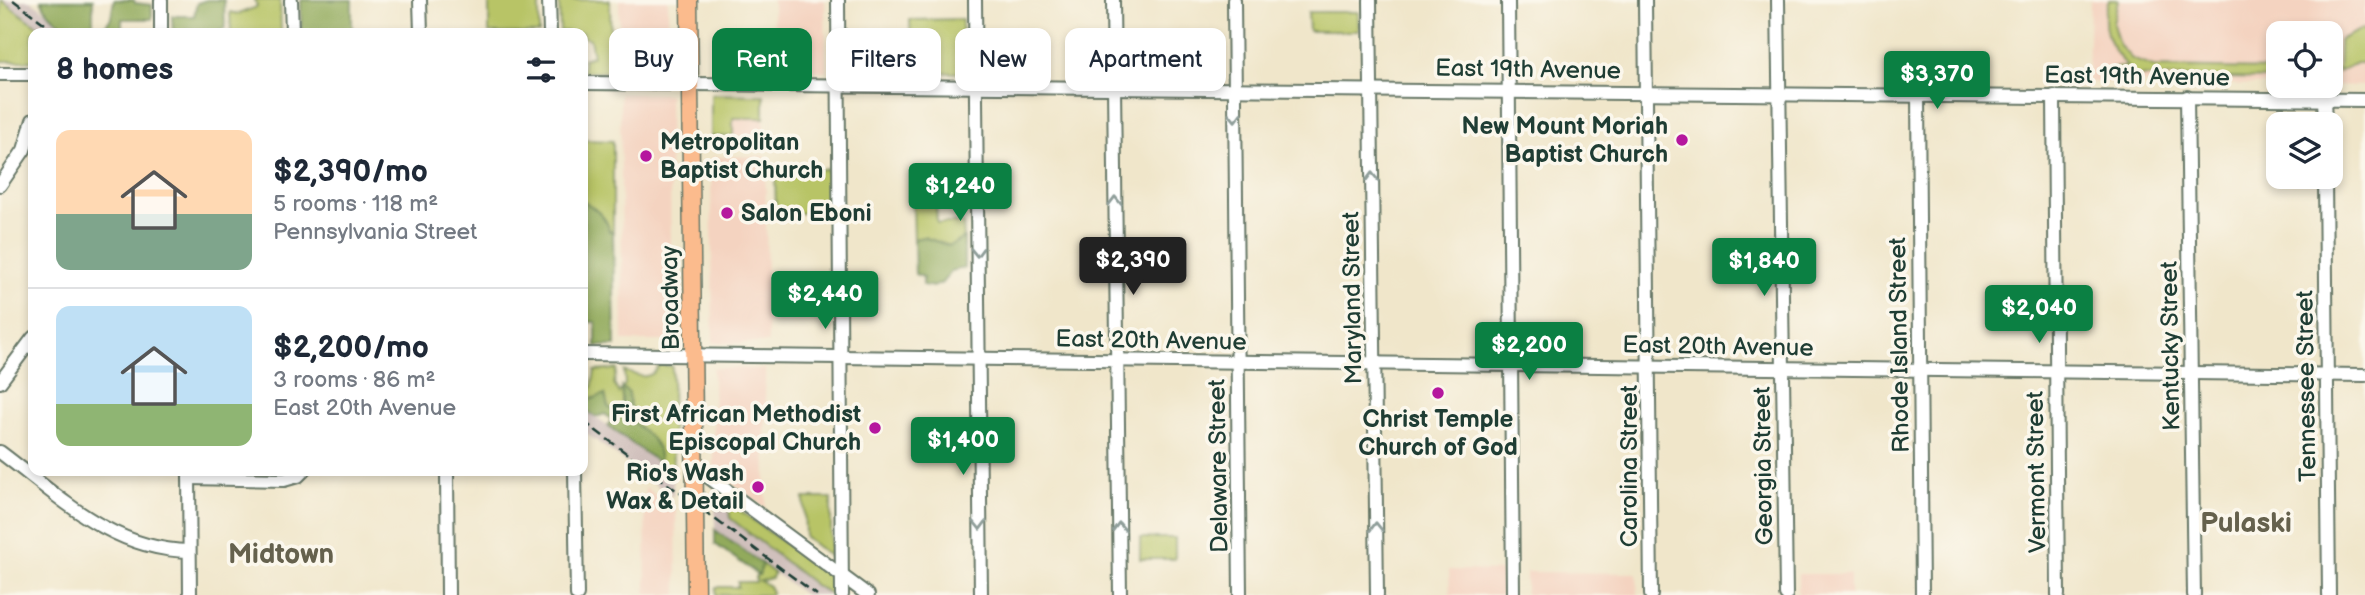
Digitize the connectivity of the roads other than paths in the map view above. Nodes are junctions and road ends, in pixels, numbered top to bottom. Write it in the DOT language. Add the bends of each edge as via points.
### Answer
graph roads {
  1 [pos="161,0"];
  2 [pos="291,0"];
  3 [pos="420,0"];
  4 [pos="549,0"];
  5 [pos="690,0"];
  6 [pos="838,0"];
  7 [pos="975,0"];
  8 [pos="1113,0"];
  9 [pos="1234,0"];
  10 [pos="1370,0"];
  11 [pos="1508,0"];
  12 [pos="1645,0"];
  13 [pos="1778,0"];
  14 [pos="161,28"];
  15 [pos="292,28"];
  16 [pos="421,28"];
  17 [pos="550,28"];
  18 [pos="690,28"];
  19 [pos="838,28"];
  20 [pos="975,28"];
  21 [pos="1113,28"];
  22 [pos="0,74"];
  23 [pos="28,74"];
  24 [pos="588,83"];
  25 [pos="609,83"];
  26 [pos="698,84"];
  27 [pos="826,85"];
  28 [pos="1226,88"];
  29 [pos="1234,88"];
  30 [pos="1371,89"];
  31 [pos="1509,89"];
  32 [pos="690,91"];
  33 [pos="839,91"];
  34 [pos="975,91"];
  35 [pos="1114,91"];
  36 [pos="1646,91"];
  37 [pos="1779,93"];
  38 [pos="1918,94"];
  39 [pos="2054,96"];
  40 [pos="2188,97"];
  41 [pos="2324,99"];
  42 [pos="2365,100"];
  43 [pos="2325,112"];
  44 [pos="28,137"];
  45 [pos="1,184"];
  46 [pos="2325,189"];
  47 [pos="28,345"];
  48 [pos="588,354"];
  49 [pos="693,355"];
  50 [pos="842,357"];
  51 [pos="978,359"];
  52 [pos="1117,360"];
  53 [pos="1238,362"];
  54 [pos="1374,363"];
  55 [pos="1511,365"];
  56 [pos="1650,366"];
  57 [pos="1782,368"];
  58 [pos="1920,370"];
  59 [pos="2056,371"];
  60 [pos="2191,373"];
  61 [pos="2327,375"];
  62 [pos="2365,375"];
  63 [pos="0,382"];
  64 [pos="0,452"];
  65 [pos="695,467"];
  66 [pos="28,472"];
  67 [pos="33,476"];
  68 [pos="189,476"];
  69 [pos="221,476"];
  70 [pos="298,476"];
  71 [pos="447,476"];
  72 [pos="575,476"];
  73 [pos="189,551"];
  74 [pos="844,577"];
  75 [pos="190,595"];
  76 [pos="448,595"];
  77 [pos="577,595"];
  78 [pos="696,595"];
  79 [pos="842,595"];
  80 [pos="868,595"];
  81 [pos="981,595"];
  82 [pos="1120,595"];
  83 [pos="1240,595"];
  84 [pos="1377,595"];
  85 [pos="1513,595"];
  86 [pos="1651,595"];
  87 [pos="1786,595"];
  88 [pos="1922,595"];
  89 [pos="2058,595"];
  90 [pos="2194,595"];
  91 [pos="2329,595"];
  1 -- 14 [label="street"];
  2 -- 15 [label="street"];
  3 -- 16 [label="street"];
  4 -- 17 [label="street"];
  5 -- 18 [label="main road, Broadway"];
  6 -- 19 [label="street"];
  7 -- 20 [label="street"];
  8 -- 21 [label="street"];
  9 -- 29 [label="street, Delaware Street"];
  10 -- 30 [label="street, Maryland Street"];
  11 -- 31 [label="street"];
  12 -- 36 [label="street, Carolina Street"];
  13 -- 37 [label="street, Georgia Street"];
  22 -- 23 [label="street"];
  24 -- 25 [label="street, East 19th Avenue"];
  26 -- 27 [label="street, East 19th Avenue"];
  28 -- 29 [label="street, East 19th Avenue"];
  29 -- 30 [label="street, East 19th Avenue"];
  29 -- 53 [label="street, Delaware Street, one-way"];
  30 -- 31 [label="street, East 19th Avenue"];
  54 -- 30 [label="street, Maryland Street, one-way"];
  31 -- 36 [label="street, East 19th Avenue"];
  31 -- 55 [label="street"];
  32 -- 49 [label="main road, Broadway"];
  33 -- 50 [label="street"];
  34 -- 51 [label="street, one-way"];
  52 -- 35 [label="street, one-way"];
  36 -- 37 [label="street, East 19th Avenue"];
  36 -- 56 [label="street, Carolina Street"];
  37 -- 38 [label="street, East 19th Avenue"];
  37 -- 57 [label="street, Georgia Street"];
  38 -- 39 [label="street, East 19th Avenue"];
  38 -- 58 [label="street, Rhode Island Street"];
  39 -- 40 [label="street, East 19th Avenue"];
  39 -- 59 [label="street, Vermont Street"];
  40 -- 41 [label="street, East 19th Avenue"];
  40 -- 60 [label="street, Kentucky Street"];
  41 -- 42 [label="street, East 19th Avenue"];
  41 -- 43 [label="street"];
  44 -- 45 [label="street"];
  46 -- 61 [label="street, Tennessee Street"];
  47 -- 63 [label="street"];
  48 -- 49 [label="street, East 20th Avenue"];
  49 -- 50 [label="street, East 20th Avenue"];
  49 -- 65 [label="main road, Broadway"];
  50 -- 51 [label="street, East 20th Avenue"];
  50 -- 74 [label="street"];
  51 -- 52 [label="street, East 20th Avenue"];
  51 -- 81 [label="street, one-way"];
  52 -- 53 [label="street, East 20th Avenue"];
  82 -- 52 [label="street, one-way"];
  53 -- 54 [label="street, East 20th Avenue"];
  53 -- 83 [label="street, Delaware Street"];
  54 -- 55 [label="street, East 20th Avenue"];
  84 -- 54 [label="street, Maryland Street, one-way"];
  55 -- 56 [label="street, East 20th Avenue"];
  55 -- 85 [label="street"];
  56 -- 57 [label="street, East 20th Avenue"];
  56 -- 86 [label="street, Carolina Street"];
  57 -- 58 [label="street, East 20th Avenue"];
  57 -- 87 [label="street, Georgia Street"];
  58 -- 59 [label="street, East 20th Avenue"];
  58 -- 88 [label="street, Rhode Island Street"];
  59 -- 60 [label="street, East 20th Avenue"];
  59 -- 89 [label="street, Vermont Street"];
  60 -- 61 [label="street, East 20th Avenue"];
  60 -- 90 [label="street, Kentucky Street"];
  61 -- 62 [label="street, East 20th Avenue"];
  61 -- 91 [label="street, Tennessee Street"];
  64 -- 66 [label="street"];
  65 -- 74 [label="street"];
  65 -- 78 [label="main road, Broadway"];
  67 -- 73 [label="street" via="114,535 151,549"];
  68 -- 73 [label="street"];
  69 -- 70 [label="street" via="284,480"];
  71 -- 76 [label="street"];
  72 -- 77 [label="street"];
  73 -- 75 [label="street"];
  74 -- 79 [label="street"];
  74 -- 80 [label="street"];
}
